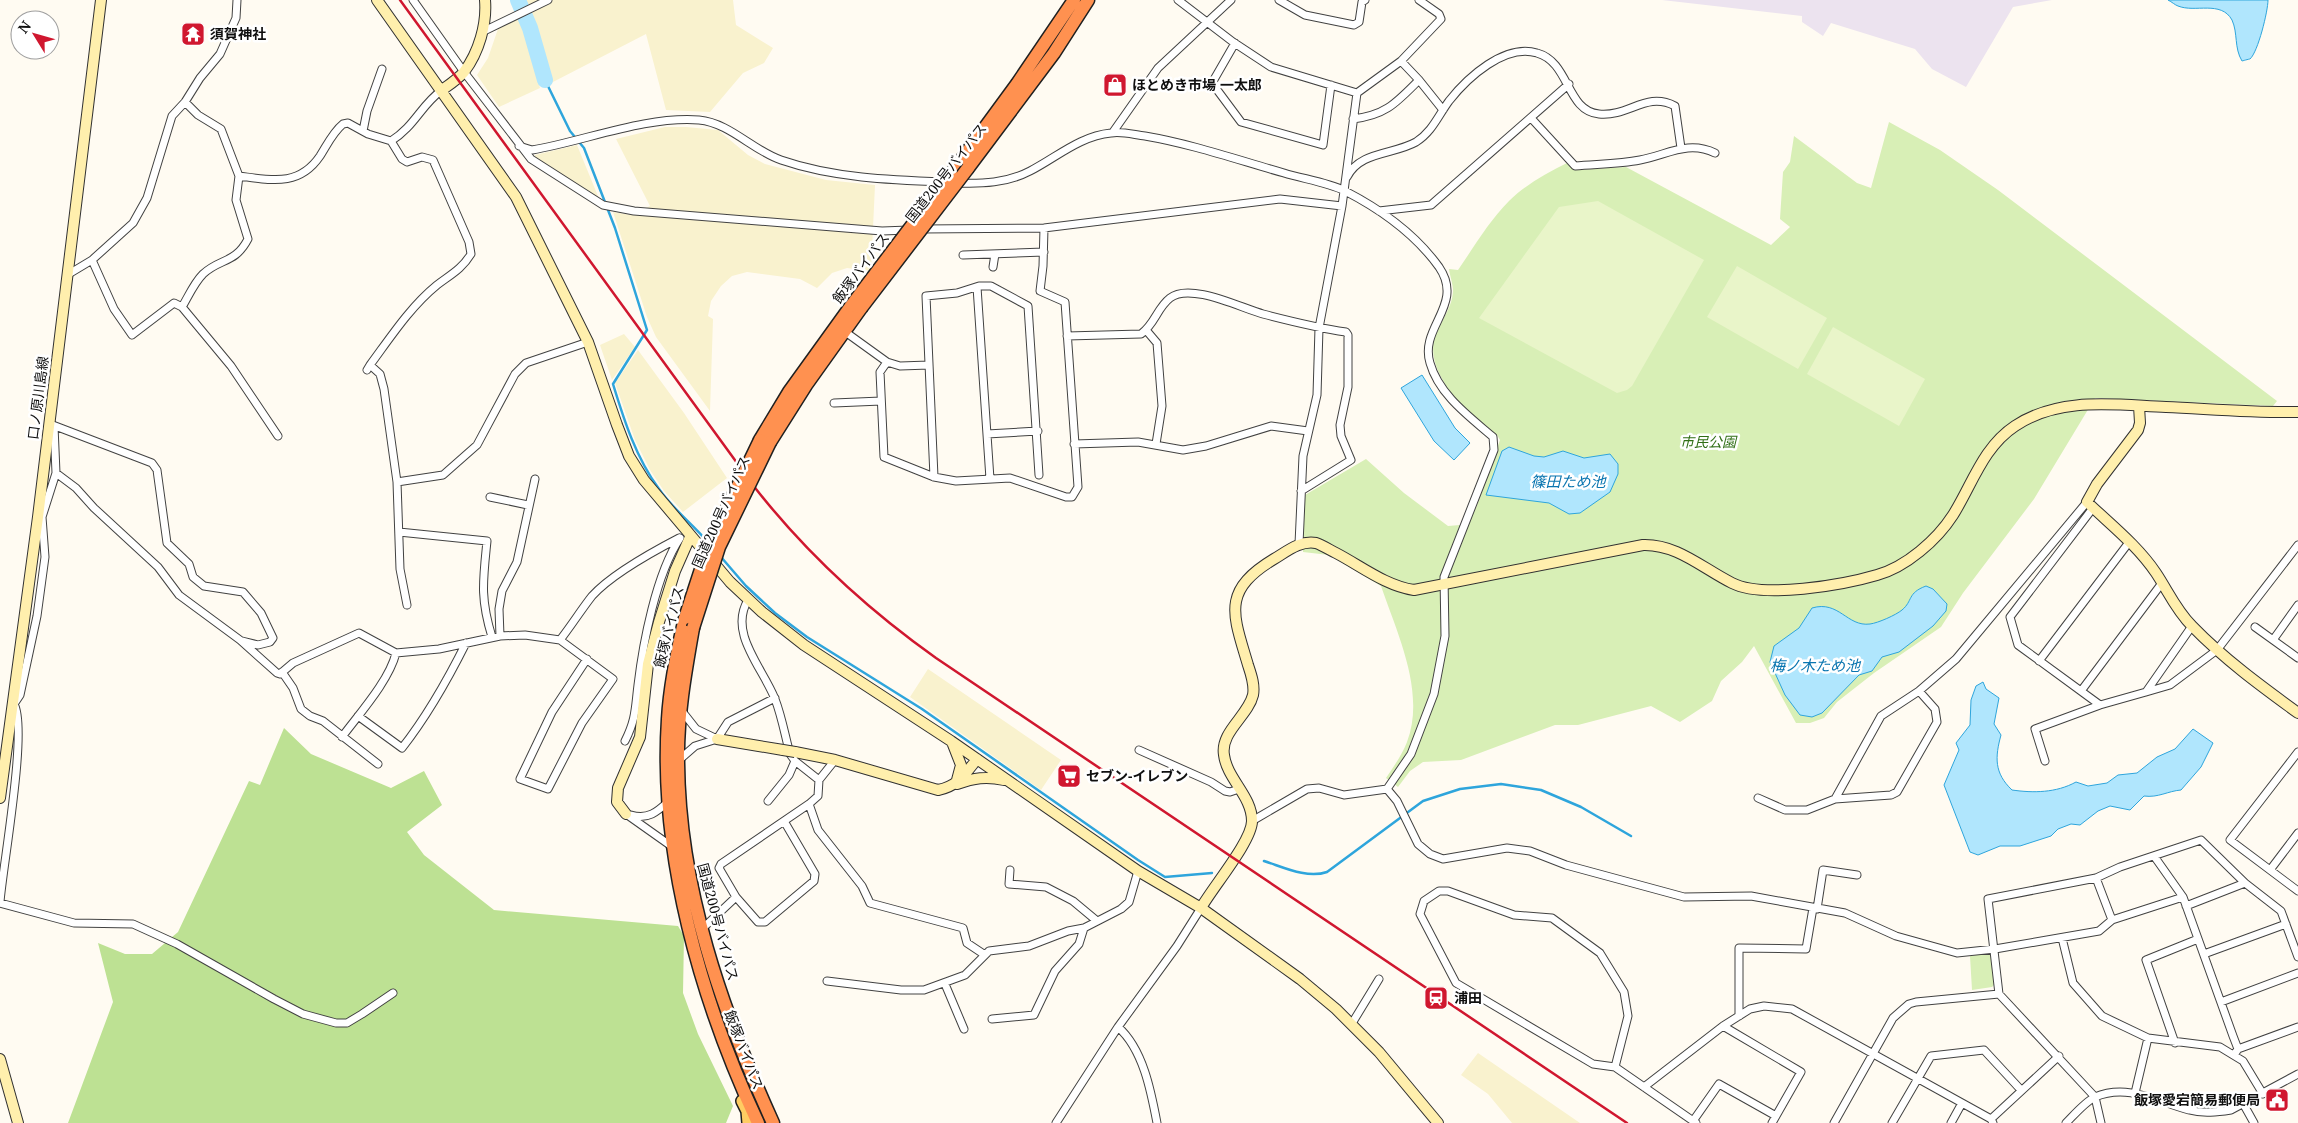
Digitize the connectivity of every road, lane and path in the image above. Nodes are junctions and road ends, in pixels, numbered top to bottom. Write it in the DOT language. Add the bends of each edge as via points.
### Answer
graph roads {
  1 [pos="101,0"];
  2 [pos="237,0"];
  3 [pos="377,0"];
  4 [pos="413,0"];
  5 [pos="485,0"];
  6 [pos="548,0"];
  7 [pos="1074,0"];
  8 [pos="1088,0"];
  9 [pos="1178,0"];
  10 [pos="1231,0"];
  11 [pos="1279,0"];
  12 [pos="1365,0"];
  13 [pos="1419,0"];
  14 [pos="1206,22"];
  15 [pos="482,32"];
  16 [pos="1235,43"];
  17 [pos="1401,61"];
  18 [pos="382,69"];
  19 [pos="464,72"];
  20 [pos="1419,80"];
  21 [pos="1569,84"];
  22 [pos="1331,85"];
  23 [pos="442,90"];
  24 [pos="1357,93"];
  25 [pos="185,102"];
  26 [pos="1443,110"];
  27 [pos="1531,118"];
  28 [pos="1353,119"];
  29 [pos="363,131"];
  30 [pos="1113,132"];
  31 [pos="391,141"];
  32 [pos="519,146"];
  33 [pos="1682,148"];
  34 [pos="1715,153"];
  35 [pos="239,176"];
  36 [pos="1344,181"];
  37 [pos="1343,190"];
  38 [pos="1342,206"];
  39 [pos="1379,211"];
  40 [pos="1044,228"];
  41 [pos="1044,252"];
  42 [pos="995,254"];
  43 [pos="963,255"];
  44 [pos="92,260"];
  45 [pos="993,267"];
  46 [pos="67,275"];
  47 [pos="977,287"];
  48 [pos="856,307"];
  49 [pos="182,308"];
  50 [pos="1319,328"];
  51 [pos="1146,330"];
  52 [pos="844,331"];
  53 [pos="1067,336"];
  54 [pos="588,342"];
  55 [pos="887,362"];
  56 [pos="929,365"];
  57 [pos="881,401"];
  58 [pos="834,403"];
  59 [pos="2139,406"];
  60 [pos="2298,412"];
  61 [pos="52,425"];
  62 [pos="1038,431"];
  63 [pos="1308,431"];
  64 [pos="987,434"];
  65 [pos="278,436"];
  66 [pos="765,441"];
  67 [pos="1074,444"];
  68 [pos="1156,444"];
  69 [pos="56,473"];
  70 [pos="1039,475"];
  71 [pos="934,477"];
  72 [pos="534,479"];
  73 [pos="990,479"];
  74 [pos="397,482"];
  75 [pos="1301,491"];
  76 [pos="490,497"];
  77 [pos="528,505"];
  78 [pos="2090,505"];
  79 [pos="40,517"];
  80 [pos="399,532"];
  81 [pos="685,536"];
  82 [pos="2130,541"];
  83 [pos="1299,544"];
  84 [pos="2298,545"];
  85 [pos="2162,583"];
  86 [pos="1446,585"];
  87 [pos="748,600"];
  88 [pos="407,605"];
  89 [pos="2298,605"];
  90 [pos="689,623"];
  91 [pos="2192,626"];
  92 [pos="2255,627"];
  93 [pos="500,636"];
  94 [pos="492,638"];
  95 [pos="240,640"];
  96 [pos="560,640"];
  97 [pos="2273,640"];
  98 [pos="466,644"];
  99 [pos="2217,650"];
  100 [pos="396,653"];
  101 [pos="2298,658"];
  102 [pos="587,659"];
  103 [pos="2039,661"];
  104 [pos="282,672"];
  105 [pos="1919,691"];
  106 [pos="2081,691"];
  107 [pos="2146,692"];
  108 [pos="775,698"];
  109 [pos="14,704"];
  110 [pos="2100,705"];
  111 [pos="681,709"];
  112 [pos="2298,714"];
  113 [pos="358,716"];
  114 [pos="342,737"];
  115 [pos="717,739"];
  116 [pos="625,741"];
  117 [pos="951,741"];
  118 [pos="1139,750"];
  119 [pos="2298,752"];
  120 [pos="795,756"];
  121 [pos="977,759"];
  122 [pos="835,760"];
  123 [pos="2045,761"];
  124 [pos="678,762"];
  125 [pos="378,764"];
  126 [pos="820,780"];
  127 [pos="1008,781"];
  128 [pos="954,785"];
  129 [pos="1239,789"];
  130 [pos="1387,789"];
  131 [pos="0,798"];
  132 [pos="1758,798"];
  133 [pos="1835,800"];
  134 [pos="669,801"];
  135 [pos="768,801"];
  136 [pos="809,804"];
  137 [pos="626,814"];
  138 [pos="784,821"];
  139 [pos="1252,821"];
  140 [pos="2298,834"];
  141 [pos="674,848"];
  142 [pos="2154,856"];
  143 [pos="1010,870"];
  144 [pos="2270,870"];
  145 [pos="1138,872"];
  146 [pos="1857,875"];
  147 [pos="2096,878"];
  148 [pos="2245,883"];
  149 [pos="2298,892"];
  150 [pos="736,897"];
  151 [pos="2182,897"];
  152 [pos="0,902"];
  153 [pos="2186,906"];
  154 [pos="1201,908"];
  155 [pos="1815,908"];
  156 [pos="2112,920"];
  157 [pos="1097,921"];
  158 [pos="2286,924"];
  159 [pos="1084,928"];
  160 [pos="702,929"];
  161 [pos="2062,938"];
  162 [pos="2198,939"];
  163 [pos="1994,949"];
  164 [pos="2204,954"];
  165 [pos="986,955"];
  166 [pos="2298,956"];
  167 [pos="2298,973"];
  168 [pos="1379,978"];
  169 [pos="827,981"];
  170 [pos="945,984"];
  171 [pos="393,992"];
  172 [pos="1999,994"];
  173 [pos="2221,1002"];
  174 [pos="1739,1016"];
  175 [pos="992,1019"];
  176 [pos="1351,1025"];
  177 [pos="1723,1026"];
  178 [pos="1118,1027"];
  179 [pos="2298,1027"];
  180 [pos="964,1029"];
  181 [pos="2148,1038"];
  182 [pos="723,1041"];
  183 [pos="2175,1043"];
  184 [pos="2236,1052"];
  185 [pos="1873,1053"];
  186 [pos="2059,1056"];
  187 [pos="0,1059"];
  188 [pos="1615,1067"];
  189 [pos="2298,1074"];
  190 [pos="1918,1078"];
  191 [pos="1644,1087"];
  192 [pos="2021,1090"];
  193 [pos="2135,1093"];
  194 [pos="2263,1094"];
  195 [pos="2095,1097"];
  196 [pos="1962,1103"];
  197 [pos="2244,1105"];
  198 [pos="1774,1120"];
  199 [pos="1992,1121"];
  200 [pos="1695,1122"];
  201 [pos="18,1123"];
  202 [pos="748,1123"];
  203 [pos="758,1123"];
  204 [pos="773,1123"];
  205 [pos="1056,1123"];
  206 [pos="1157,1123"];
  207 [pos="1438,1123"];
  208 [pos="1834,1123"];
  209 [pos="1892,1123"];
  210 [pos="1951,1123"];
  211 [pos="2066,1123"];
  212 [pos="2101,1123"];
  213 [pos="2254,1123"];
  1 -- 46 [label="street, 口ノ原川島線"];
  2 -- 25 [label="street" via="236,18 220,54"];
  3 -- 23 [label="street"];
  4 -- 19 [label="street"];
  5 -- 15 [label="street"];
  6 -- 15 [label="street"];
  7 -- 48 [label="highway, 飯塚バイパス, bridge"];
  8 -- 48 [label="highway, 国道200号バイパス, bridge" via="1054,53 968,168"];
  9 -- 14 [label="street"];
  10 -- 14 [label="street"];
  11 -- 12 [label="street" via="1305,15 1354,25 1359,22"];
  13 -- 17 [label="street" via="1441,19"];
  14 -- 16 [label="street"];
  14 -- 30 [label="street" via="1158,68"];
  15 -- 19 [label="street"];
  16 -- 22 [label="street" via="1271,67"];
  16 -- 22 [label="street" via="1212,83 1242,122 1323,145"];
  17 -- 20 [label="street"];
  17 -- 24 [label="street"];
  18 -- 29 [label="street"];
  19 -- 23 [label="street"];
  19 -- 32 [label="street"];
  20 -- 26 [label="street"];
  20 -- 28 [label="street" via="1386,110 1374,116"];
  21 -- 26 [label="street" via="1557,65 1546,57 1536,52 1516,52 1497,58"];
  21 -- 27 [label="street"];
  21 -- 33 [label="street" via="1579,104 1598,114 1616,114 1657,100 1675,106"];
  22 -- 24 [label="street"];
  23 -- 31 [label="street" via="427,103 410,127"];
  23 -- 54 [label="street" via="516,197"];
  24 -- 28 [label="street"];
  25 -- 35 [label="street" via="198,115 221,129"];
  25 -- 44 [label="street" via="172,116 147,198 133,223"];
  26 -- 36 [label="street" via="1423,137 1410,145 1359,162"];
  27 -- 33 [label="street" via="1575,166 1641,160"];
  27 -- 39 [label="street" via="1431,205"];
  28 -- 36 [label="street"];
  29 -- 31 [label="street"];
  29 -- 35 [label="street" via="343,124 305,173 274,180"];
  30 -- 32 [label="street" via="1082,141 1017,177 1000,182 966,184 855,176 819,170 778,159 727,129 701,120 656,123 532,150"];
  30 -- 37 [label="street" via="1165,140"];
  31 -- 74 [label="street" via="402,160 407,162 422,157 433,160 469,242 471,254 460,269 437,285 412,311 368,368 380,374 384,389"];
  32 -- 40 [label="street" via="530,159 603,205 634,211 882,231"];
  33 -- 34 [label="street" via="1700,147"];
  35 -- 49 [label="street" via="236,200 248,239 238,255 205,273"];
  36 -- 37 [label="street"];
  37 -- 38 [label="street"];
  37 -- 39 [label="street"];
  38 -- 40 [label="street" via="1280,199"];
  38 -- 50 [label="street"];
  39 -- 86 [label="street" via="1430,256 1444,276 1448,288 1447,301 1432,332 1430,363 1454,403 1495,442 1444,578"];
  40 -- 41 [label="street"];
  41 -- 42 [label="street"];
  41 -- 53 [label="street" via="1040,291 1065,302"];
  42 -- 43 [label="street"];
  42 -- 45 [label="street"];
  44 -- 46 [label="street"];
  44 -- 49 [label="street" via="114,309 132,335 174,303"];
  46 -- 61 [label="street, 口ノ原川島線"];
  47 -- 56 [label="street" via="957,294 926,296"];
  47 -- 62 [label="street" via="991,286 1028,306"];
  47 -- 64 [label="street"];
  48 -- 52 [label="highway, 国道200号バイパス"];
  48 -- 66 [label="highway, 飯塚バイパス" via="789,392"];
  49 -- 65 [label="street" via="231,366"];
  50 -- 51 [label="street" via="1215,298 1189,294 1169,298"];
  50 -- 63 [label="street" via="1317,395"];
  50 -- 75 [label="street" via="1348,335 1348,387 1340,426 1351,460"];
  51 -- 53 [label="street" via="1141,334"];
  51 -- 68 [label="street" via="1157,343 1162,406"];
  52 -- 55 [label="street"];
  52 -- 66 [label="highway, 国道200号バイパス"];
  53 -- 67 [label="street"];
  54 -- 74 [label="street" via="526,364 515,374 477,445 443,475"];
  54 -- 81 [label="street" via="629,456"];
  55 -- 56 [label="street" via="900,366"];
  55 -- 57 [label="street" via="880,372"];
  56 -- 71 [label="street"];
  57 -- 58 [label="street"];
  57 -- 71 [label="street" via="884,457"];
  59 -- 60 [label="street"];
  59 -- 78 [label="street" via="2138,430 2097,484"];
  59 -- 86 [label="street" via="2073,405 2052,409 2015,426 1994,445 1953,516 1940,532 1908,560 1878,575 1822,585 1754,590 1732,583 1674,550 1648,545"];
  61 -- 69 [label="street"];
  61 -- 79 [label="street, 口ノ原川島線"];
  61 -- 95 [label="street" via="152,463 157,470 167,543 189,564 193,577 204,586 243,592 261,613 273,638 270,642 258,644"];
  62 -- 64 [label="street"];
  62 -- 70 [label="street"];
  63 -- 68 [label="street" via="1271,426 1183,450"];
  63 -- 75 [label="street"];
  64 -- 73 [label="street"];
  66 -- 90 [label="highway, 国道200号バイパス, bridge"];
  67 -- 68 [label="street"];
  67 -- 73 [label="street" via="1078,487 1072,497 1010,478"];
  69 -- 79 [label="street"];
  69 -- 95 [label="street" via="76,488 158,567 180,595"];
  71 -- 73 [label="street" via="956,481"];
  72 -- 77 [label="street"];
  74 -- 80 [label="street"];
  75 -- 83 [label="street"];
  76 -- 77 [label="street"];
  77 -- 93 [label="street" via="517,562 502,591"];
  78 -- 82 [label="street"];
  78 -- 103 [label="street" via="2010,617 2018,646"];
  78 -- 105 [label="street" via="1956,659"];
  79 -- 109 [label="street, 口ノ原川島線"];
  80 -- 88 [label="street" via="400,569"];
  80 -- 94 [label="street" via="488,541 482,588"];
  81 -- 87 [label="street"];
  81 -- 96 [label="street" via="659,548 607,583 593,596"];
  81 -- 116 [label="street" via="667,563 652,615 634,723"];
  81 -- 137 [label="street" via="648,664 640,737 618,788 617,802"];
  82 -- 85 [label="street"];
  82 -- 103 [label="street"];
  83 -- 86 [label="street" via="1315,543 1399,587 1414,590"];
  83 -- 129 [label="street" via="1255,570 1238,592 1236,629 1252,678 1253,694 1227,737 1223,754"];
  84 -- 99 [label="street"];
  85 -- 91 [label="street"];
  85 -- 106 [label="street"];
  86 -- 130 [label="street" via="1445,636 1434,694 1411,754"];
  87 -- 108 [label="street" via="742,611 743,633"];
  87 -- 117 [label="street" via="804,645"];
  89 -- 97 [label="street"];
  90 -- 111 [label="highway, 国道200号バイパス"];
  90 -- 134 [label="highway, 飯塚バイパス" via="672,676 668,719"];
  91 -- 99 [label="street"];
  91 -- 107 [label="street"];
  92 -- 97 [label="street"];
  93 -- 94 [label="street"];
  93 -- 96 [label="street" via="526,635"];
  94 -- 98 [label="street"];
  95 -- 104 [label="street" via="277,673"];
  96 -- 102 [label="street"];
  97 -- 101 [label="street"];
  98 -- 100 [label="street" via="439,650"];
  98 -- 113 [label="street" via="441,692 402,748"];
  99 -- 107 [label="street" via="2170,685"];
  99 -- 112 [label="street"];
  100 -- 104 [label="street" via="359,633 293,662"];
  100 -- 113 [label="street"];
  102 -- 102 [label="street" via="613,678 582,723 548,790 520,779 552,712"];
  103 -- 106 [label="street"];
  104 -- 114 [label="street" via="301,709 324,721"];
  105 -- 133 [label="street" via="1881,716"];
  105 -- 133 [label="street" via="1935,709 1937,722 1897,792"];
  106 -- 110 [label="street"];
  107 -- 110 [label="street"];
  108 -- 115 [label="street" via="728,722"];
  108 -- 120 [label="street" via="790,754"];
  109 -- 131 [label="street, 口ノ原川島線"];
  109 -- 152 [label="street" via="18,712 17,765"];
  110 -- 123 [label="street" via="2035,729"];
  111 -- 115 [label="street" via="696,729"];
  111 -- 124 [label="highway, 国道200号バイパス"];
  113 -- 114 [label="street"];
  114 -- 125 [label="street"];
  115 -- 120 [label="street, bridge" via="783,750"];
  115 -- 124 [label="street" via="695,746"];
  117 -- 121 [label="street"];
  117 -- 128 [label="street" via="961,765"];
  118 -- 129 [label="street" via="1211,782 1224,792"];
  119 -- 144 [label="street" via="2230,840"];
  120 -- 122 [label="street"];
  120 -- 126 [label="street"];
  120 -- 135 [label="street" via="789,775"];
  121 -- 127 [label="street"];
  121 -- 128 [label="street"];
  122 -- 126 [label="street"];
  122 -- 128 [label="street" via="938,790"];
  124 -- 160 [label="highway, 国道200号バイパス" via="684,846"];
  126 -- 136 [label="street" via="818,796"];
  127 -- 128 [label="street" via="986,777"];
  127 -- 145 [label="street"];
  129 -- 139 [label="street" via="1249,805"];
  130 -- 139 [label="street" via="1344,795 1319,788 1307,789"];
  130 -- 155 [label="street" via="1397,801 1418,844 1443,859 1507,848 1684,897 1751,896"];
  132 -- 133 [label="street" via="1785,810 1807,810"];
  134 -- 137 [label="street" via="650,816 640,818"];
  134 -- 141 [label="highway, 飯塚バイパス"];
  136 -- 138 [label="street"];
  136 -- 165 [label="street" via="818,830 862,886 870,903 963,928 968,943"];
  137 -- 141 [label="street"];
  138 -- 150 [label="street" via="721,864 719,868"];
  138 -- 150 [label="street" via="814,874 814,881 762,924"];
  139 -- 154 [label="street" via="1243,844"];
  140 -- 144 [label="street"];
  141 -- 182 [label="highway, 飯塚バイパス" via="688,926"];
  142 -- 147 [label="street"];
  142 -- 148 [label="street" via="2201,840"];
  142 -- 151 [label="street"];
  143 -- 157 [label="street" via="1009,884 1046,887 1073,901"];
  144 -- 149 [label="street"];
  145 -- 154 [label="street"];
  145 -- 157 [label="street" via="1129,902"];
  146 -- 155 [label="street" via="1823,870"];
  147 -- 156 [label="street"];
  147 -- 163 [label="street" via="1988,899"];
  148 -- 153 [label="street"];
  148 -- 158 [label="street" via="2281,911"];
  150 -- 160 [label="street"];
  151 -- 153 [label="street"];
  151 -- 156 [label="street"];
  152 -- 171 [label="street" via="74,923 134,924 171,940 295,1010 336,1023 347,1022 362,1014"];
  153 -- 162 [label="street"];
  154 -- 176 [label="street" via="1300,979"];
  154 -- 178 [label="street"];
  155 -- 163 [label="street" via="1845,912 1896,936 1957,953"];
  155 -- 174 [label="street" via="1806,949 1739,948"];
  156 -- 161 [label="street" via="2099,931"];
  157 -- 159 [label="street"];
  158 -- 164 [label="street"];
  158 -- 166 [label="street"];
  159 -- 165 [label="street" via="1029,946 989,951"];
  159 -- 175 [label="street" via="1079,944 1055,971 1034,1015"];
  160 -- 204 [label="highway, 国道200号バイパス" via="726,1008"];
  161 -- 163 [label="street"];
  161 -- 181 [label="street" via="2074,983 2088,1002 2102,1016"];
  162 -- 164 [label="street"];
  162 -- 183 [label="street" via="2146,960"];
  163 -- 172 [label="street"];
  164 -- 173 [label="street"];
  165 -- 170 [label="street" via="965,975"];
  167 -- 173 [label="street"];
  168 -- 176 [label="street"];
  169 -- 170 [label="street" via="901,990 924,990"];
  170 -- 180 [label="street"];
  172 -- 185 [label="street" via="1909,1004 1893,1018"];
  172 -- 186 [label="street"];
  173 -- 184 [label="street"];
  174 -- 177 [label="street"];
  174 -- 185 [label="street" via="1764,1006 1792,1009"];
  176 -- 207 [label="street" via="1379,1052"];
  177 -- 191 [label="street"];
  177 -- 198 [label="street" via="1801,1072"];
  178 -- 205 [label="street"];
  178 -- 206 [label="street" via="1129,1036 1138,1055"];
  179 -- 184 [label="street"];
  181 -- 183 [label="street"];
  181 -- 193 [label="street"];
  182 -- 202 [label="main road" via="721,1050 747,1111"];
  182 -- 203 [label="highway, 飯塚バイパス"];
  183 -- 184 [label="street" via="2220,1047"];
  184 -- 194 [label="street"];
  185 -- 190 [label="street"];
  185 -- 208 [label="street"];
  186 -- 192 [label="street"];
  186 -- 195 [label="street"];
  187 -- 201 [label="street"];
  188 -- 188 [label="street" via="1628,1016 1624,992 1600,953 1552,918 1514,916 1448,891 1439,891 1424,900 1420,914 1456,983 1593,1064"];
  188 -- 191 [label="street"];
  189 -- 194 [label="street"];
  190 -- 192 [label="street" via="1931,1056 1984,1050"];
  190 -- 196 [label="street"];
  190 -- 209 [label="street"];
  191 -- 200 [label="street"];
  192 -- 199 [label="street"];
  193 -- 195 [label="street"];
  193 -- 197 [label="street" via="2190,1111 2220,1112"];
  194 -- 197 [label="street"];
  195 -- 211 [label="street"];
  195 -- 212 [label="street"];
  196 -- 199 [label="street"];
  196 -- 210 [label="street"];
  197 -- 213 [label="street"];
  198 -- 200 [label="street" via="1719,1084"];
}
